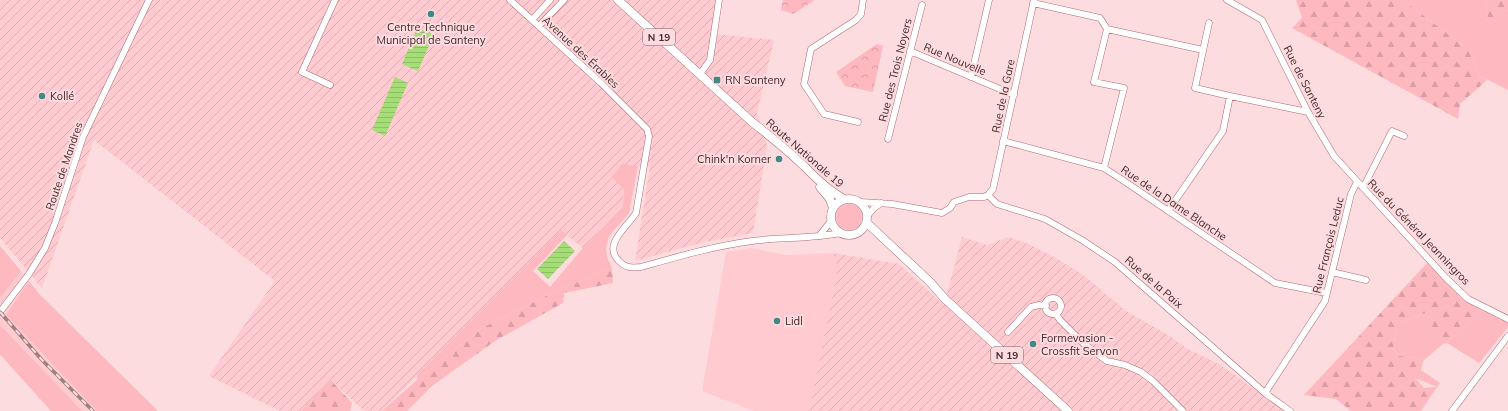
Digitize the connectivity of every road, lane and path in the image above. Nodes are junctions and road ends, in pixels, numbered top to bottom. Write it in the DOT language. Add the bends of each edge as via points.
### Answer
graph roads {
  1 [pos="149,0"];
  2 [pos="334,0"];
  3 [pos="510,0"];
  4 [pos="550,0"];
  5 [pos="564,0"];
  6 [pos="618,0"];
  7 [pos="719,0"];
  8 [pos="864,0"];
  9 [pos="989,0"];
  10 [pos="1227,0"];
  11 [pos="1033,2"];
  12 [pos="922,5"];
  13 [pos="532,20"];
  14 [pos="1209,23"];
  15 [pos="539,26"];
  16 [pos="1107,29"];
  17 [pos="1203,50"];
  18 [pos="910,51"];
  19 [pos="700,74"];
  20 [pos="972,77"];
  21 [pos="330,85"];
  22 [pos="1014,95"];
  23 [pos="1230,96"];
  24 [pos="1308,112"];
  25 [pos="752,122"];
  26 [pos="858,122"];
  27 [pos="1404,136"];
  28 [pos="888,139"];
  29 [pos="1003,142"];
  30 [pos="1104,168"];
  31 [pos="1357,182"];
  32 [pos="1363,188"];
  33 [pos="988,195"];
  34 [pos="844,199"];
  35 [pos="860,202"];
  36 [pos="881,203"];
  37 [pos="833,208"];
  38 [pos="1168,211"];
  39 [pos="868,219"];
  40 [pos="831,221"];
  41 [pos="860,232"];
  42 [pos="841,233"];
  43 [pos="819,236"];
  44 [pos="1332,272"];
  45 [pos="1366,280"];
  46 [pos="1326,293"];
  47 [pos="946,299"];
  48 [pos="1046,306"];
  49 [pos="0,312"];
  50 [pos="1056,314"];
  51 [pos="1508,319"];
  52 [pos="1008,332"];
  53 [pos="1508,336"];
  54 [pos="1265,393"];
  55 [pos="1068,411"];
  56 [pos="1183,411"];
  57 [pos="1290,411"];
  58 [pos="1452,411"];
  1 -- 49 [label="street, Route de Mandres" via="83,137 45,248"];
  2 -- 21 [label="street" via="302,72"];
  3 -- 13 [label="street, Avenue des Érables"];
  4 -- 13 [label="street"];
  5 -- 15 [label="street"];
  6 -- 19 [label="main road, Route Nationale 19 / N 19"];
  7 -- 19 [label="street" via="710,60"];
  8 -- 26 [label="street" via="856,20 811,49 804,84 824,114"];
  9 -- 20 [label="street"];
  10 -- 24 [label="street, Rue de Santeny" via="1262,20"];
  11 -- 16 [label="street" via="1100,18"];
  11 -- 22 [label="street, Rue de la Gare"];
  12 -- 18 [label="street, Rue des Trois Noyers"];
  13 -- 15 [label="street, Avenue des Érables"];
  14 -- 17 [label="street"];
  15 -- 43 [label="street, Avenue des Érables" via="647,129 649,136 636,213 614,244 613,250 622,264 628,268 641,268 731,244"];
  16 -- 17 [label="street"];
  16 -- 30 [label="street" via="1094,82 1124,88"];
  17 -- 23 [label="street" via="1195,88"];
  18 -- 20 [label="street, Rue Nouvelle"];
  18 -- 28 [label="street, Rue des Trois Noyers"];
  19 -- 25 [label="main road, Route Nationale 19 / N 19"];
  20 -- 22 [label="street, Rue Nouvelle"];
  22 -- 29 [label="street, Rue de la Gare"];
  23 -- 24 [label="street"];
  23 -- 38 [label="street" via="1223,131"];
  24 -- 31 [label="street, Rue de Santeny" via="1334,156"];
  25 -- 34 [label="main road, Route Nationale 19 / N 19" via="826,187"];
  25 -- 37 [label="main road, Route Nationale 19 / N 19" via="823,190"];
  27 -- 32 [label="street" via="1392,131"];
  29 -- 30 [label="street, Rue de la Dame Blanche"];
  29 -- 33 [label="street, Rue de la Gare" via="993,189"];
  30 -- 38 [label="street, Rue de la Dame Blanche"];
  31 -- 32 [label="street, Rue du Général Jeanningros"];
  31 -- 44 [label="street, Rue François Leduc" via="1351,194"];
  32 -- 51 [label="street, Rue du Général Jeanningros" via="1468,299"];
  33 -- 36 [label="street" via="954,202 942,213"];
  33 -- 54 [label="street, Rue de la Paix" via="997,204 1045,219 1115,262"];
  34 -- 35 [label="main road"];
  34 -- 37 [label="main road"];
  35 -- 36 [label="street"];
  35 -- 39 [label="main road" via="866,208"];
  36 -- 39 [label="street" via="874,208"];
  37 -- 40 [label="main road"];
  38 -- 46 [label="street, Rue de la Dame Blanche" via="1275,283"];
  39 -- 41 [label="main road"];
  39 -- 47 [label="main road, N 19"];
  40 -- 42 [label="main road"];
  40 -- 43 [label="street"];
  41 -- 42 [label="main road" via="848,236"];
  41 -- 47 [label="main road, N 19" via="879,241 919,279"];
  42 -- 43 [label="street"];
  44 -- 45 [label="street"];
  44 -- 46 [label="street, Rue François Leduc"];
  46 -- 54 [label="street, Rue François Leduc" via="1321,308"];
  47 -- 55 [label="main road, N 19"];
  48 -- 50 [label="street" via="1049,313"];
  48 -- 50 [label="street" via="1050,299 1057,300 1061,306"];
  48 -- 52 [label="street" via="1030,307"];
  50 -- 56 [label="street" via="1084,344 1106,361 1141,372"];
  53 -- 58 [label="street"];
  54 -- 57 [label="street, Rue de la Paix"];
}
